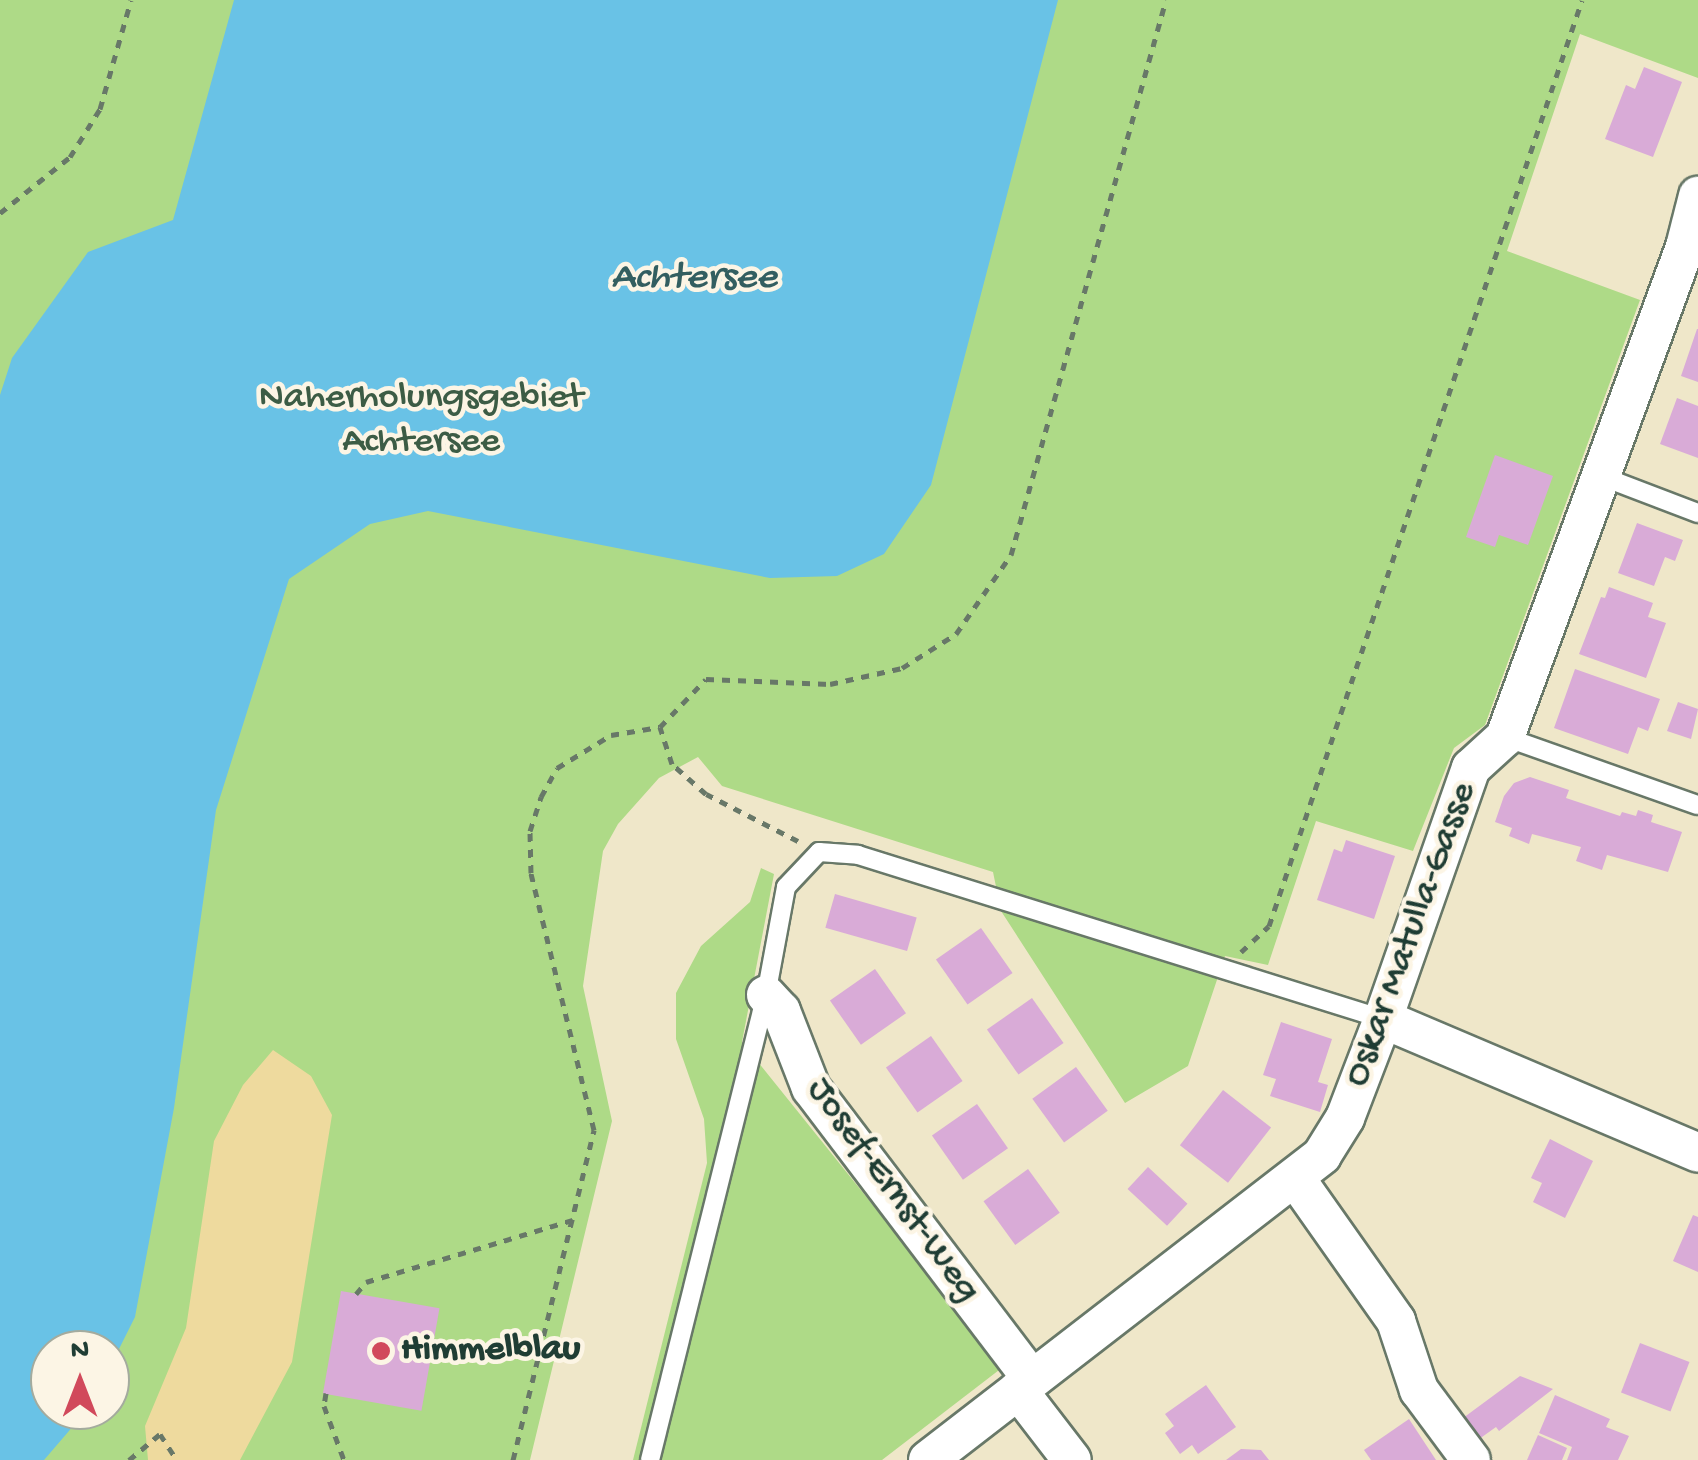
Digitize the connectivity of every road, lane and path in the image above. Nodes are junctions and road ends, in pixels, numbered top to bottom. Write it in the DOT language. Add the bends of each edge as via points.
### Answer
graph roads {
  1 [pos="131,0"];
  2 [pos="1166,0"];
  3 [pos="1582,0"];
  4 [pos="1698,196"];
  5 [pos="0,213"];
  6 [pos="1600,476"];
  7 [pos="1698,512"];
  8 [pos="660,727"];
  9 [pos="1504,737"];
  10 [pos="1697,805"];
  11 [pos="819,852"];
  12 [pos="1224,968"];
  13 [pos="766,995"];
  14 [pos="1383,1019"];
  15 [pos="1698,1153"];
  16 [pos="1296,1178"];
  17 [pos="573,1220"];
  18 [pos="356,1294"];
  19 [pos="1025,1385"];
  20 [pos="326,1393"];
  21 [pos="128,1460"];
  22 [pos="177,1460"];
  23 [pos="344,1460"];
  24 [pos="513,1460"];
  25 [pos="650,1460"];
  26 [pos="928,1460"];
  27 [pos="1072,1460"];
  28 [pos="1470,1460"];
  1 -- 5 [label="path" via="100,109 70,157"];
  2 -- 8 [label="path" via="1011,555 978,603 956,634 902,668 830,684 706,680"];
  3 -- 12 [label="path" via="1268,926"];
  4 -- 6 [label="street, Oskar Matulla-Gasse"];
  6 -- 7 [label="lane"];
  6 -- 9 [label="street, Oskar Matulla-Gasse"];
  8 -- 11 [label="path" via="672,764 706,794"];
  8 -- 17 [label="path" via="611,735 557,768 530,831 531,873 594,1130"];
  9 -- 10 [label="lane"];
  9 -- 14 [label="street, Oskar Matulla-Gasse" via="1471,768"];
  11 -- 12 [label="lane" via="858,855"];
  11 -- 13 [label="lane" via="786,887"];
  12 -- 14 [label="lane"];
  13 -- 19 [label="street, Josef-Ernst-Weg" via="780,1011 811,1088"];
  13 -- 25 [label="lane"];
  14 -- 15 [label="street"];
  14 -- 16 [label="street, Oskar Matulla-Gasse" via="1345,1118"];
  16 -- 19 [label="street, Oskar Matulla-Gasse"];
  16 -- 28 [label="street" via="1396,1321 1419,1390"];
  17 -- 18 [label="path" via="366,1282"];
  17 -- 24 [label="path"];
  19 -- 26 [label="street, Oskar Matulla-Gasse"];
  19 -- 27 [label="street, Josef-Ernst-Weg"];
  20 -- 23 [label="path" via="324,1406"];
  21 -- 22 [label="path" via="160,1434"];
}
